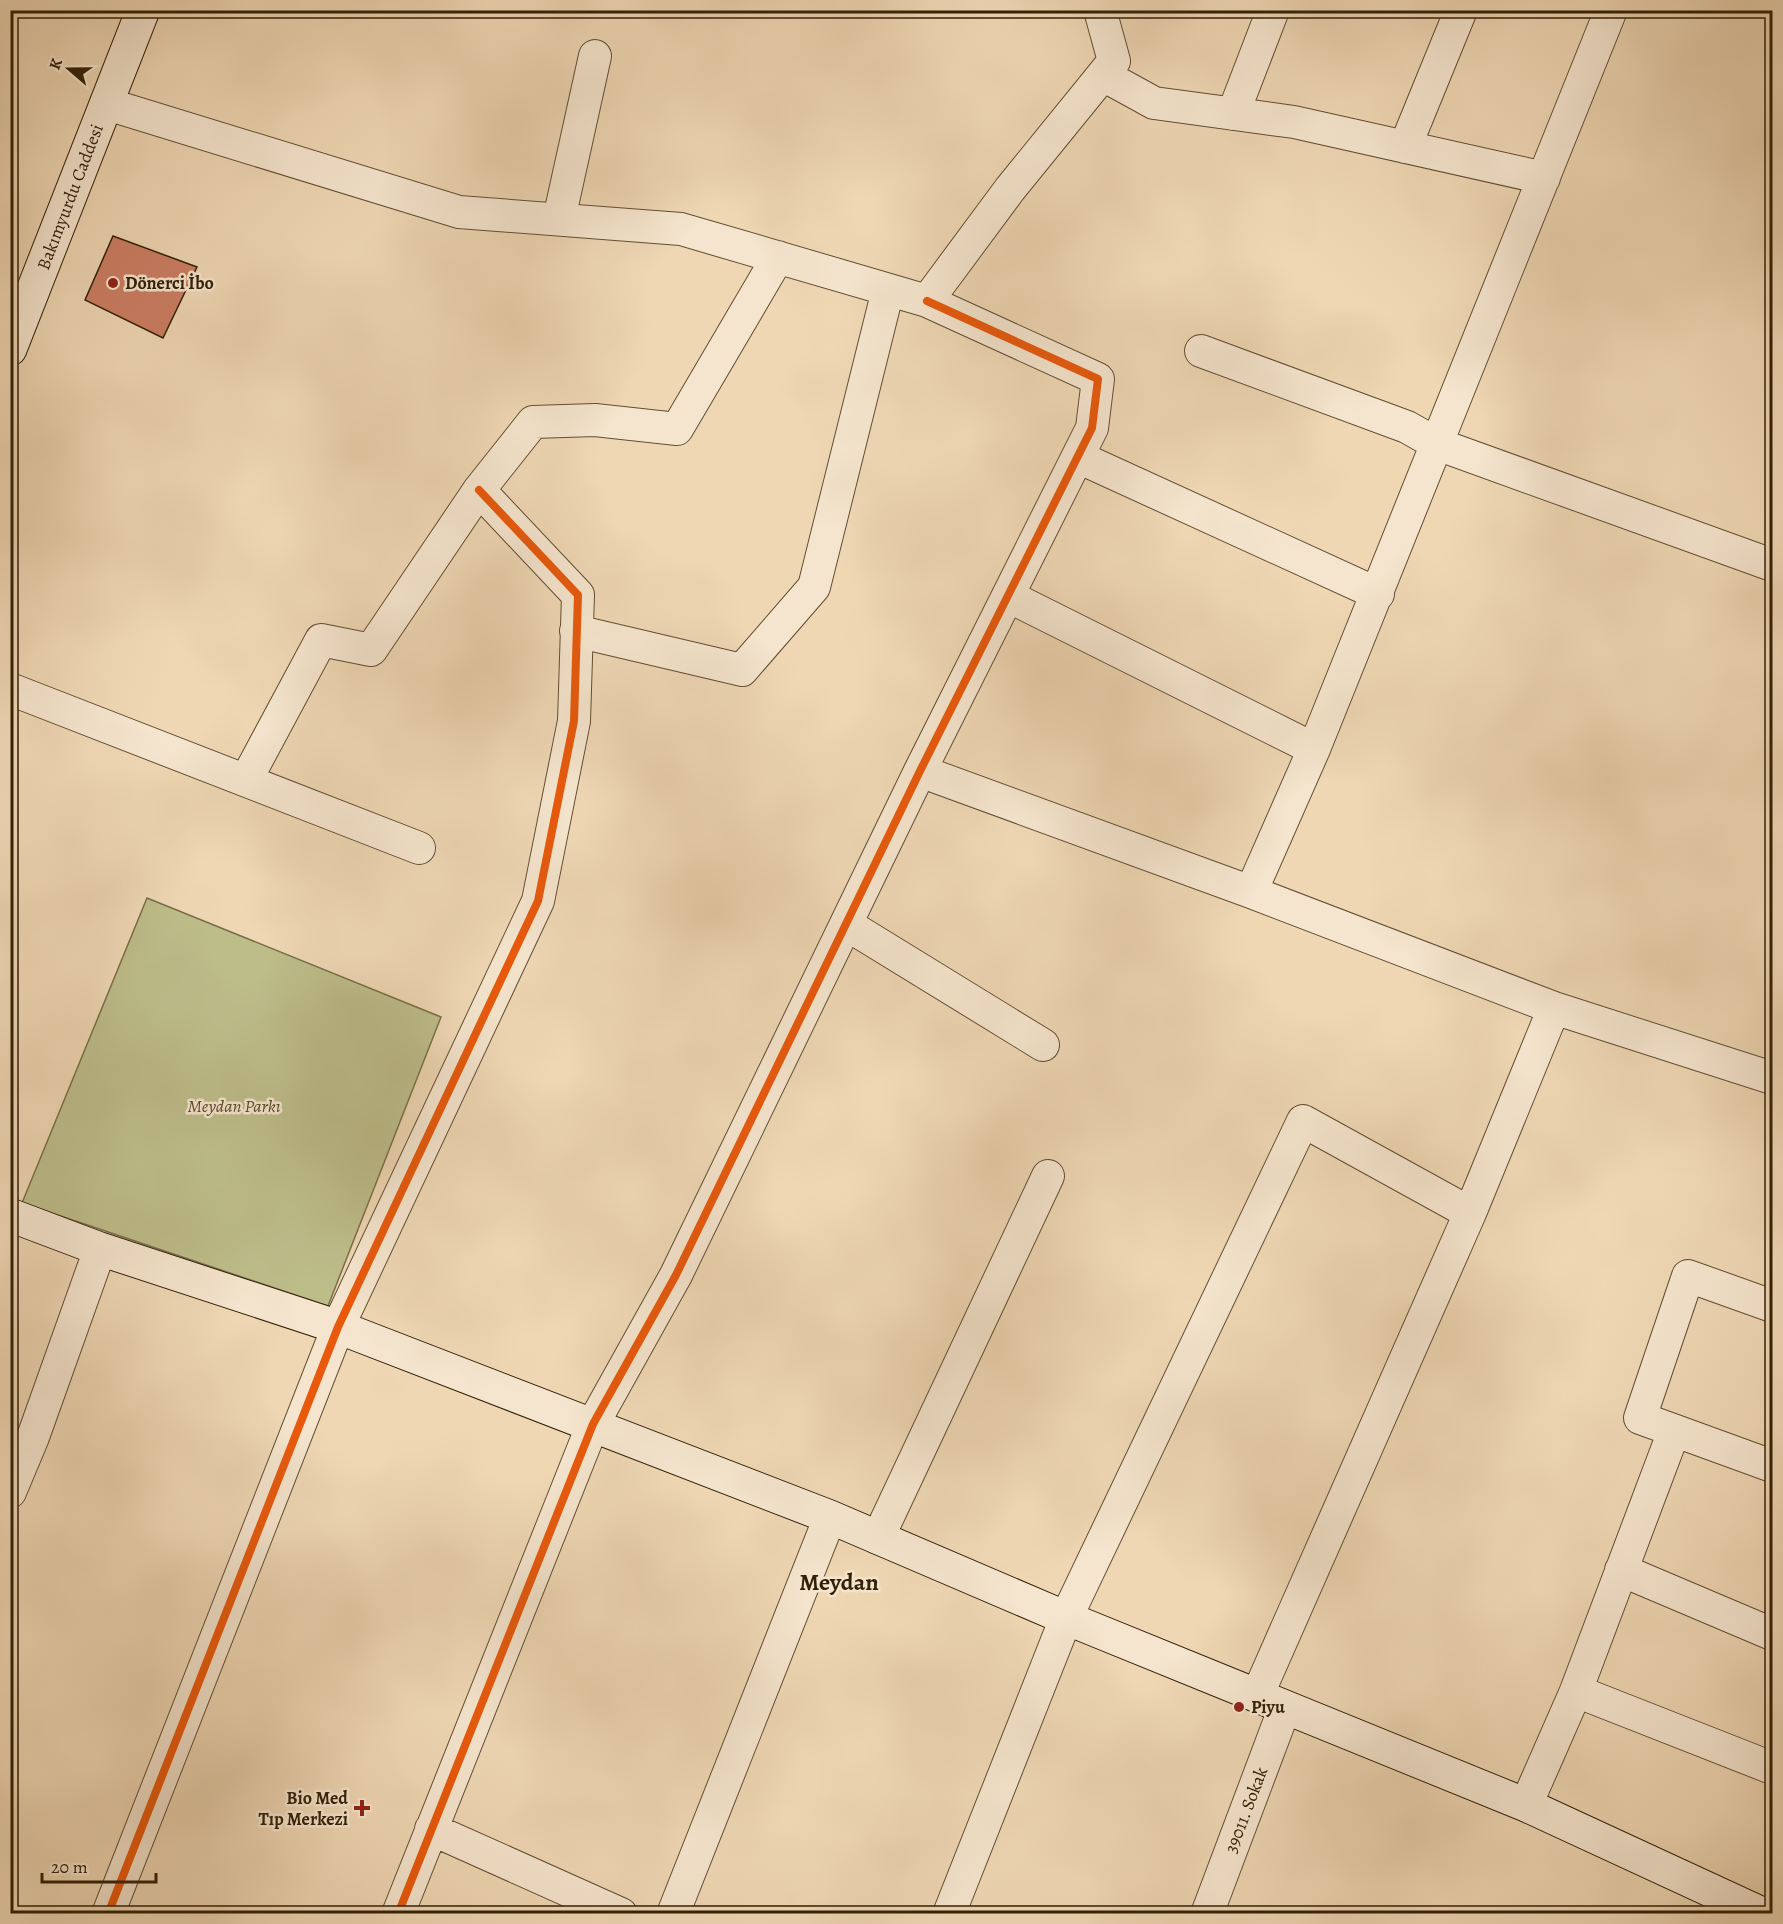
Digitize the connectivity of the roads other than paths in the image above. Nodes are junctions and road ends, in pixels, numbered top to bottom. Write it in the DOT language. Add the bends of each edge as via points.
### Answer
graph roads {
  1 [pos="143,10"];
  2 [pos="1100,10"];
  3 [pos="1273,10"];
  4 [pos="1461,10"];
  5 [pos="1611,10"];
  6 [pos="595,56"];
  7 [pos="1103,75"];
  8 [pos="107,104"];
  9 [pos="1233,114"];
  10 [pos="1405,147"];
  11 [pos="1544,178"];
  12 [pos="559,219"];
  13 [pos="778,257"];
  14 [pos="888,290"];
  15 [pos="20,296"];
  16 [pos="927,301"];
  17 [pos="10,349"];
  18 [pos="1201,351"];
  19 [pos="1437,444"];
  20 [pos="1078,457"];
  21 [pos="479,490"];
  22 [pos="1773,565"];
  23 [pos="1378,594"];
  24 [pos="1008,596"];
  25 [pos="576,631"];
  26 [pos="10,689"];
  27 [pos="1314,749"];
  28 [pos="920,771"];
  29 [pos="246,780"];
  30 [pos="419,848"];
  31 [pos="1251,892"];
  32 [pos="846,924"];
  33 [pos="1554,1008"];
  34 [pos="1043,1045"];
  35 [pos="1773,1078"];
  36 [pos="1048,1176"];
  37 [pos="1470,1213"];
  38 [pos="10,1215"];
  39 [pos="100,1249"];
  40 [pos="1773,1306"];
  41 [pos="338,1327"];
  42 [pos="593,1424"];
  43 [pos="1674,1431"];
  44 [pos="1773,1466"];
  45 [pos="10,1492"];
  46 [pos="830,1517"];
  47 [pos="878,1538"];
  48 [pos="1621,1570"];
  49 [pos="1066,1618"];
  50 [pos="1773,1634"];
  51 [pos="1576,1691"];
  52 [pos="1271,1702"];
  53 [pos="1773,1768"];
  54 [pos="1526,1805"];
  55 [pos="431,1829"];
  56 [pos="108,1914"];
  57 [pos="398,1914"];
  58 [pos="621,1914"];
  59 [pos="673,1914"];
  60 [pos="949,1914"];
  61 [pos="1207,1914"];
  62 [pos="1762,1914"];
  1 -- 8 [label="main road, Bakımyurdu Caddesi"];
  2 -- 7 [label="street" via="1114,61"];
  3 -- 9 [label="street"];
  4 -- 10 [label="street"];
  5 -- 11 [label="street"];
  6 -- 12 [label="street"];
  7 -- 9 [label="street" via="1154,103"];
  7 -- 16 [label="street" via="1010,189"];
  8 -- 12 [label="street" via="459,212"];
  8 -- 15 [label="main road, Bakımyurdu Caddesi"];
  9 -- 10 [label="street" via="1294,122"];
  10 -- 11 [label="street"];
  11 -- 19 [label="street"];
  12 -- 13 [label="street" via="681,229"];
  13 -- 14 [label="street"];
  13 -- 21 [label="street" via="677,429 595,420 533,422"];
  14 -- 16 [label="street"];
  14 -- 25 [label="street" via="814,587 742,670"];
  15 -- 17 [label="main road, Bakımyurdu Caddesi"];
  16 -- 20 [label="street" via="1098,379 1092,428"];
  18 -- 19 [label="street" via="1407,428"];
  19 -- 22 [label="street"];
  19 -- 23 [label="street"];
  20 -- 23 [label="street"];
  20 -- 24 [label="street"];
  21 -- 25 [label="street" via="578,595"];
  21 -- 29 [label="street" via="371,650 321,640"];
  23 -- 27 [label="street"];
  24 -- 27 [label="street"];
  24 -- 28 [label="street"];
  25 -- 41 [label="street" via="573,721 538,901"];
  26 -- 29 [label="street"];
  27 -- 31 [label="street"];
  28 -- 31 [label="street"];
  28 -- 32 [label="street"];
  29 -- 30 [label="street"];
  31 -- 33 [label="street"];
  32 -- 34 [label="street"];
  32 -- 42 [label="street" via="676,1275"];
  33 -- 35 [label="street"];
  33 -- 37 [label="street, 39011. Sokak"];
  36 -- 47 [label="street"];
  37 -- 49 [label="street" via="1304,1121"];
  37 -- 52 [label="street, 39011. Sokak"];
  38 -- 39 [label="main road"];
  39 -- 41 [label="main road"];
  39 -- 45 [label="street"];
  40 -- 43 [label="street" via="1688,1276 1640,1418"];
  41 -- 42 [label="main road"];
  41 -- 56 [label="street"];
  42 -- 46 [label="main road"];
  42 -- 55 [label="street"];
  43 -- 44 [label="street"];
  43 -- 48 [label="street"];
  46 -- 47 [label="main road"];
  46 -- 59 [label="street"];
  47 -- 49 [label="main road"];
  48 -- 50 [label="street"];
  48 -- 51 [label="street"];
  49 -- 52 [label="main road"];
  49 -- 60 [label="street"];
  51 -- 53 [label="street"];
  51 -- 54 [label="street"];
  52 -- 54 [label="main road"];
  52 -- 61 [label="street, 39011. Sokak"];
  54 -- 62 [label="main road"];
  55 -- 57 [label="street"];
  55 -- 58 [label="street"];
}
